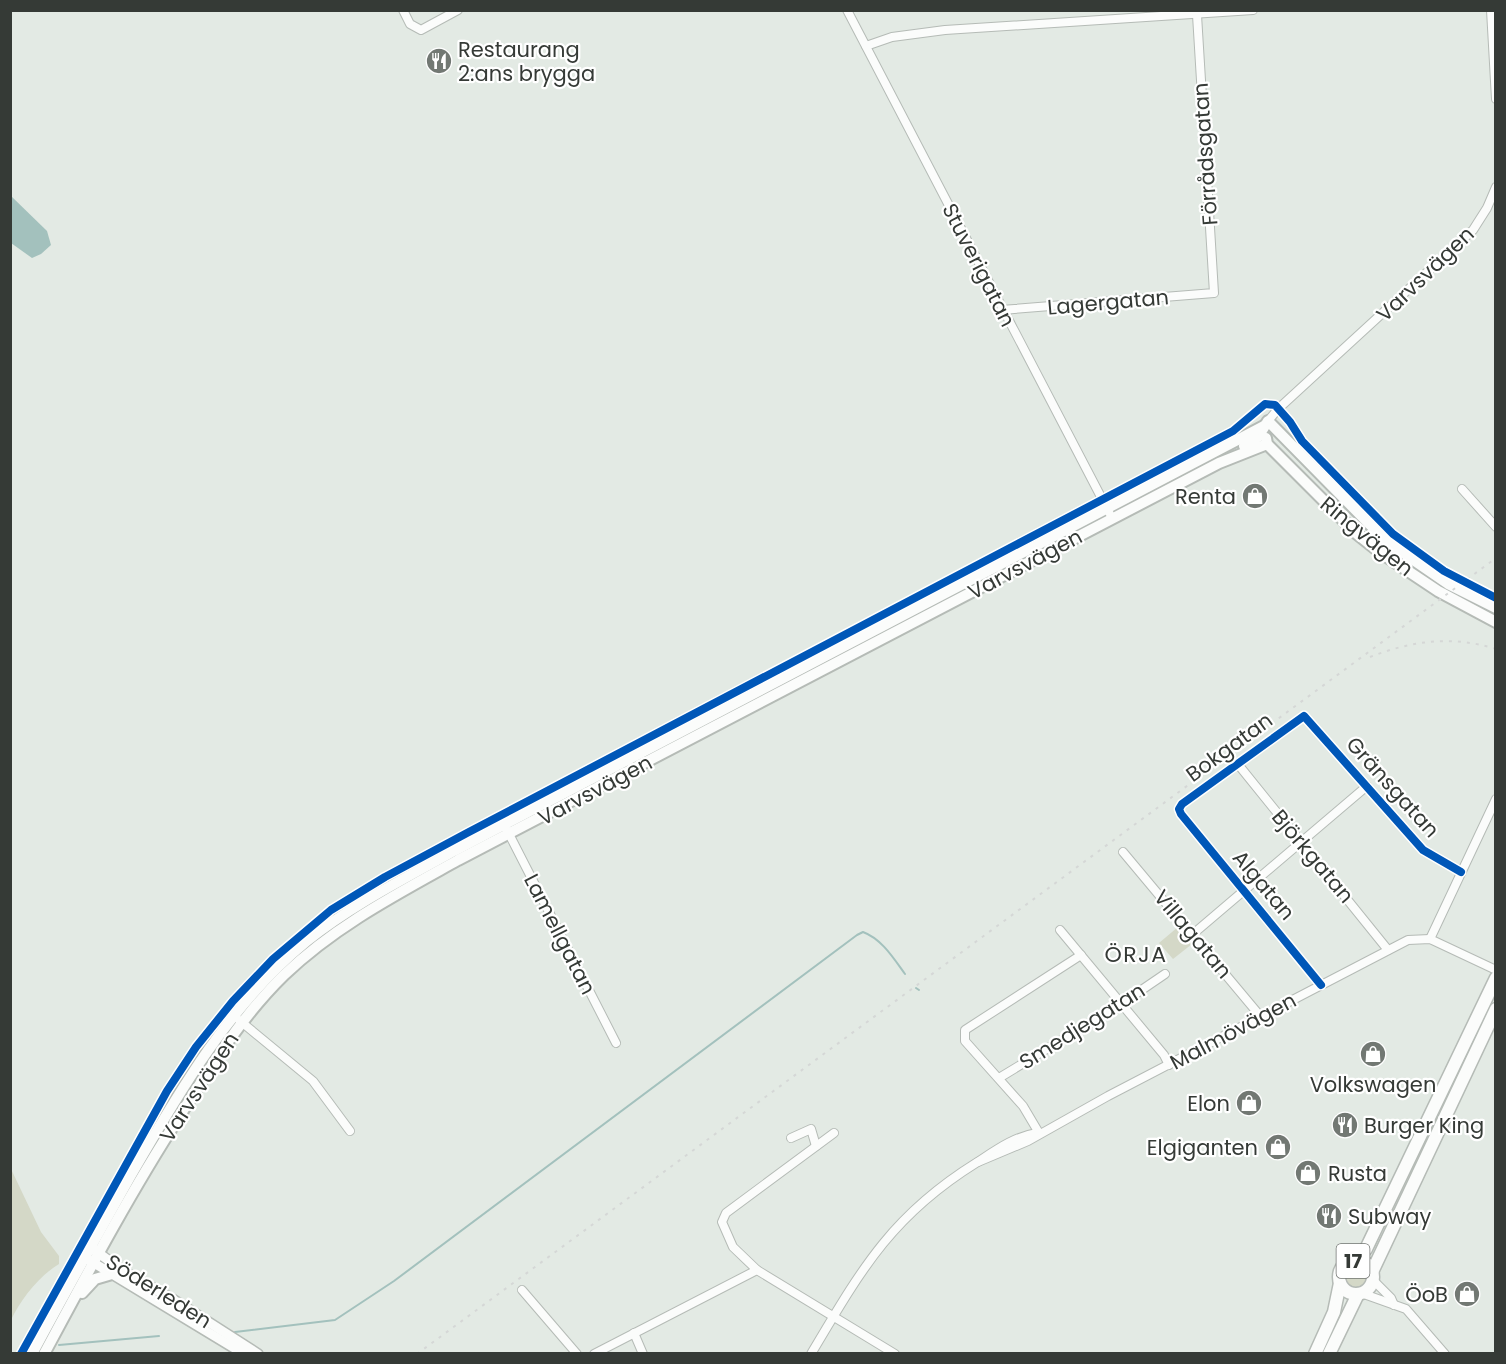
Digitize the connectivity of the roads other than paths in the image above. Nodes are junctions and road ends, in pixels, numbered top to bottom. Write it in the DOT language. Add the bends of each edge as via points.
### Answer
graph roads {
  1 [pos="403,10"];
  2 [pos="458,10"];
  3 [pos="847,10"];
  4 [pos="1253,10"];
  5 [pos="1491,10"];
  6 [pos="1197,15"];
  7 [pos="866,46"];
  8 [pos="1496,99"];
  9 [pos="1496,187"];
  10 [pos="1214,293"];
  11 [pos="1001,310"];
  12 [pos="1266,424"];
  13 [pos="1266,444"];
  14 [pos="1219,463"];
  15 [pos="1462,489"];
  16 [pos="1110,513"];
  17 [pos="1496,528"];
  18 [pos="1496,608"];
  19 [pos="1496,622"];
  20 [pos="1304,717"];
  21 [pos="1237,763"];
  22 [pos="1367,786"];
  23 [pos="1496,799"];
  24 [pos="1179,809"];
  25 [pos="508,830"];
  26 [pos="1302,842"];
  27 [pos="1124,852"];
  28 [pos="1461,872"];
  29 [pos="1245,890"];
  30 [pos="1060,930"];
  31 [pos="1194,934"];
  32 [pos="1430,939"];
  33 [pos="1388,950"];
  34 [pos="1081,955"];
  35 [pos="1496,970"];
  36 [pos="1166,974"];
  37 [pos="1496,978"];
  38 [pos="1321,985"];
  39 [pos="1121,1004"];
  40 [pos="1496,1009"];
  41 [pos="1261,1017"];
  42 [pos="237,1019"];
  43 [pos="616,1043"];
  44 [pos="1169,1065"];
  45 [pos="999,1078"];
  46 [pos="350,1131"];
  47 [pos="834,1133"];
  48 [pos="1039,1133"];
  49 [pos="791,1138"];
  50 [pos="816,1146"];
  51 [pos="91,1256"];
  52 [pos="1356,1260"];
  53 [pos="757,1269"];
  54 [pos="112,1274"];
  55 [pos="1372,1276"];
  56 [pos="1340,1283"];
  57 [pos="522,1290"];
  58 [pos="1359,1294"];
  59 [pos="1394,1305"];
  60 [pos="833,1317"];
  61 [pos="634,1333"];
  62 [pos="51,1340"];
  63 [pos="32,1353"];
  64 [pos="44,1353"];
  65 [pos="244,1353"];
  66 [pos="258,1353"];
  67 [pos="577,1353"];
  68 [pos="594,1353"];
  69 [pos="643,1353"];
  70 [pos="811,1353"];
  71 [pos="895,1353"];
  72 [pos="1315,1353"];
  73 [pos="1329,1353"];
  74 [pos="1445,1353"];
  1 -- 2 [label="street" via="410,24 421,30"];
  3 -- 7 [label="street, Stuverigatan"];
  4 -- 6 [label="street"];
  5 -- 8 [label="street"];
  6 -- 7 [label="street" via="945,30 892,37"];
  6 -- 10 [label="street, Förrådsgatan"];
  7 -- 11 [label="street, Stuverigatan"];
  9 -- 12 [label="street, Varvsvägen" via="1473,230"];
  10 -- 11 [label="street, Lagergatan"];
  11 -- 16 [label="street, Stuverigatan"];
  12 -- 13 [label="main road"];
  12 -- 14 [label="main road, Varvsvägen" via="1258,437"];
  12 -- 16 [label="main road, Varvsvägen"];
  12 -- 18 [label="main road, Ringvägen" via="1387,542 1448,584"];
  13 -- 14 [label="main road, Varvsvägen"];
  13 -- 19 [label="main road, Ringvägen" via="1381,553 1438,591"];
  14 -- 16 [label="main road, Varvsvägen"];
  15 -- 17 [label="street"];
  16 -- 25 [label="main road, Varvsvägen"];
  20 -- 21 [label="street, Bokgatan"];
  20 -- 22 [label="street, Gränsgatan"];
  21 -- 24 [label="street, Bokgatan"];
  21 -- 26 [label="street, Björkgatan"];
  22 -- 26 [label="street"];
  22 -- 28 [label="street, Gränsgatan" via="1423,850"];
  23 -- 28 [label="street"];
  24 -- 29 [label="street, Algatan"];
  25 -- 42 [label="main road, Varvsvägen" via="359,904 291,955"];
  25 -- 43 [label="street, Lamellgatan"];
  26 -- 29 [label="street"];
  26 -- 33 [label="street, Björkgatan"];
  27 -- 31 [label="street, Villagatan"];
  28 -- 32 [label="street"];
  29 -- 31 [label="street"];
  29 -- 38 [label="street, Algatan"];
  30 -- 34 [label="street"];
  31 -- 41 [label="street, Villagatan"];
  32 -- 33 [label="street, Malmövägen" via="1415,938"];
  32 -- 35 [label="street"];
  33 -- 38 [label="street, Malmövägen"];
  34 -- 39 [label="street"];
  34 -- 45 [label="street" via="965,1030 965,1041"];
  36 -- 39 [label="street, Smedjegatan"];
  37 -- 52 [label="main road, 17" via="1370,1242"];
  38 -- 41 [label="street, Malmövägen"];
  39 -- 44 [label="street"];
  39 -- 45 [label="street, Smedjegatan"];
  40 -- 55 [label="main road, 17"];
  41 -- 44 [label="street, Malmövägen"];
  42 -- 46 [label="street" via="313,1081"];
  42 -- 51 [label="main road, Varvsvägen" via="200,1060"];
  44 -- 48 [label="street, Malmövägen"];
  45 -- 48 [label="street"];
  47 -- 50 [label="street" via="828,1142"];
  48 -- 60 [label="street, Malmövägen" via="978,1162 933,1191 881,1244"];
  49 -- 50 [label="street" via="811,1129"];
  50 -- 53 [label="street" via="726,1213 722,1222 728,1239"];
  51 -- 54 [label="street, Söderleden"];
  51 -- 62 [label="main road"];
  51 -- 63 [label="main road"];
  51 -- 66 [label="street, Söderleden" via="174,1300"];
  52 -- 55 [label="main road, 17" via="1365,1263"];
  52 -- 56 [label="main road, 17" via="1343,1266"];
  53 -- 60 [label="street"];
  53 -- 61 [label="street"];
  54 -- 62 [label="main road" via="89,1283"];
  54 -- 65 [label="street, Söderleden"];
  55 -- 58 [label="main road, 17" via="1369,1288"];
  55 -- 59 [label="street"];
  56 -- 58 [label="main road, 17" via="1348,1293"];
  56 -- 72 [label="main road, 17" via="1334,1312"];
  57 -- 67 [label="street"];
  58 -- 59 [label="street"];
  58 -- 73 [label="main road, 17"];
  59 -- 74 [label="street" via="1418,1320"];
  60 -- 70 [label="street, Malmövägen"];
  60 -- 71 [label="street"];
  61 -- 68 [label="street"];
  61 -- 69 [label="street"];
  62 -- 64 [label="main road"];
}
